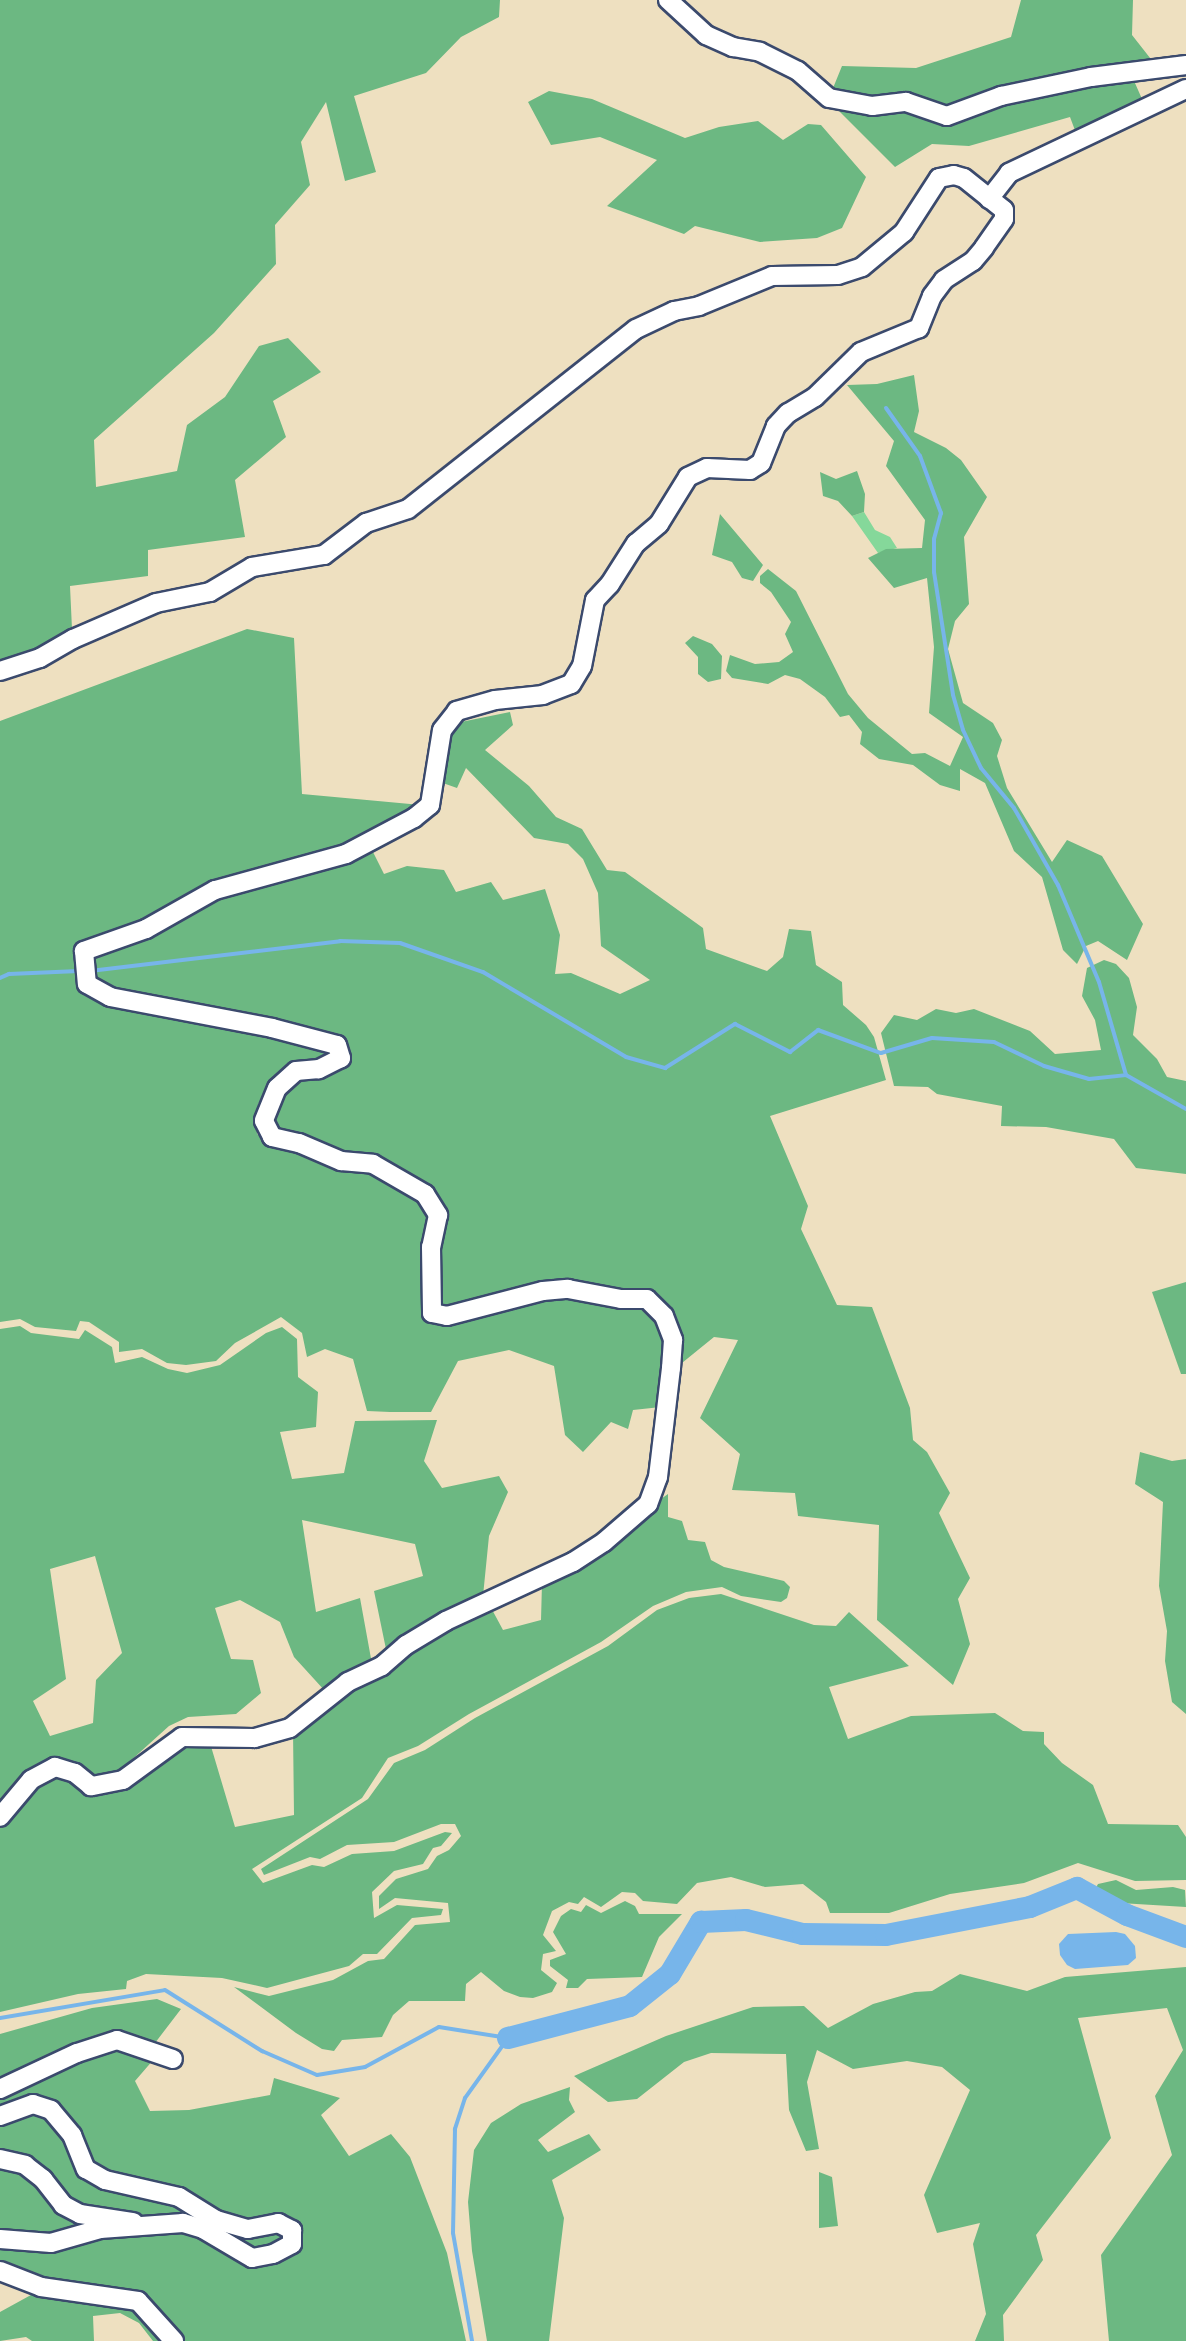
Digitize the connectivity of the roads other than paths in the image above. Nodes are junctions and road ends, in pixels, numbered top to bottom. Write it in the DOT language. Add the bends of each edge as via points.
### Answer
graph roads {
  1 [pos="668,0"];
  2 [pos="1186,65"];
  3 [pos="1186,89"];
  4 [pos="989,199"];
  5 [pos="0,671"];
  6 [pos="0,1817"];
  7 [pos="173,2059"];
  8 [pos="0,2089"];
  9 [pos="0,2116"];
  10 [pos="0,2159"];
  11 [pos="152,2227"];
  12 [pos="0,2239"];
  13 [pos="0,2271"];
  14 [pos="174,2341"];
  1 -- 2 [label="street" via="706,34 733,47 760,52 798,71 830,98 872,106 906,102 947,116 1001,96 1091,77"];
  3 -- 4 [label="street" via="1009,173"];
  4 -- 5 [label="street" via="964,178 939,177 904,232 862,267 827,276 772,276 699,306 674,310 636,329 408,509 366,523 324,555 252,567 210,592 156,603 73,639 40,658"];
  4 -- 6 [label="street" via="1004,210 1004,219 973,261 944,280 932,296 919,328 861,352 815,397 788,413 776,426 761,463 750,470 707,468 688,477 659,524 636,543 595,600 582,666 571,684 543,695 495,700 457,711 442,730 430,804 422,811 346,854 215,890 146,929 84,951 87,984 110,997 272,1028 337,1046 341,1058 319,1069 296,1071 277,1088 264,1121 273,1137 341,1161 373,1164 425,1194 438,1215 431,1247 432,1313 447,1316 543,1291 568,1289 621,1299 647,1299 664,1316 673,1340 658,1477 648,1504 604,1542 573,1562 446,1621 406,1645 382,1666 348,1682 291,1728 254,1738 182,1737 123,1780 91,1786 75,1773 55,1767 31,1780"];
  7 -- 8 [label="street" via="117,2040"];
  9 -- 11 [label="street" via="33,2104 51,2110 72,2135 86,2169 105,2180 179,2197 216,2220 248,2229 278,2223 292,2230 292,2244 273,2254 252,2258 203,2229 183,2223"];
  10 -- 11 [label="street" via="25,2164 43,2179 63,2205 80,2214 110,2216"];
  11 -- 12 [label="street" via="100,2229 51,2243"];
  13 -- 14 [label="street" via="41,2287 138,2301"];
}
